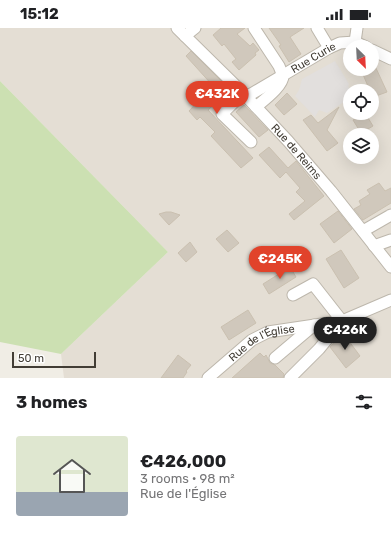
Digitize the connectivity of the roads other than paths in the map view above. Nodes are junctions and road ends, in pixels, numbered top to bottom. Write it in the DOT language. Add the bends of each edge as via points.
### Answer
graph roads {
  1 [pos="177,28"];
  2 [pos="195,28"];
  3 [pos="254,28"];
  4 [pos="317,28"];
  5 [pos="357,28"];
  6 [pos="185,36"];
  7 [pos="355,40"];
  8 [pos="343,44"];
  9 [pos="329,48"];
  10 [pos="379,53"];
  11 [pos="391,59"];
  12 [pos="283,76"];
  13 [pos="245,95"];
  14 [pos="256,107"];
  15 [pos="251,142"];
  16 [pos="391,215"];
  17 [pos="363,231"];
  18 [pos="391,240"];
  19 [pos="374,246"];
  20 [pos="391,267"];
  21 [pos="293,295"];
  22 [pos="391,300"];
  23 [pos="342,321"];
  24 [pos="314,325"];
  25 [pos="275,358"];
  26 [pos="208,378"];
  27 [pos="290,378"];
  1 -- 6 [label="street, Rue de Reims"];
  2 -- 6 [label="street"];
  3 -- 12 [label="street"];
  4 -- 9 [label="street"];
  5 -- 7 [label="street"];
  6 -- 13 [label="street, Rue de Reims"];
  8 -- 9 [label="street, Rue Curie"];
  9 -- 12 [label="street, Rue Curie"];
  10 -- 11 [label="street"];
  12 -- 13 [label="street, Rue Curie"];
  12 -- 14 [label="street, Rue Curie" via="277,88"];
  13 -- 14 [label="street, Rue de Reims"];
  13 -- 15 [label="street, Rue Curie" via="222,114"];
  14 -- 17 [label="street, Rue de Reims" via="288,141"];
  16 -- 17 [label="street"];
  17 -- 19 [label="street, Rue de Reims"];
  18 -- 19 [label="street"];
  19 -- 20 [label="street, Rue de Reims"];
  21 -- 23 [label="street" via="313,284"];
  22 -- 23 [label="street, Rue de l'Église"];
  23 -- 24 [label="street, Rue de l'Église"];
  23 -- 27 [label="street"];
  24 -- 25 [label="street"];
  24 -- 26 [label="street, Rue de l'Église" via="268,332 252,340"];
}
